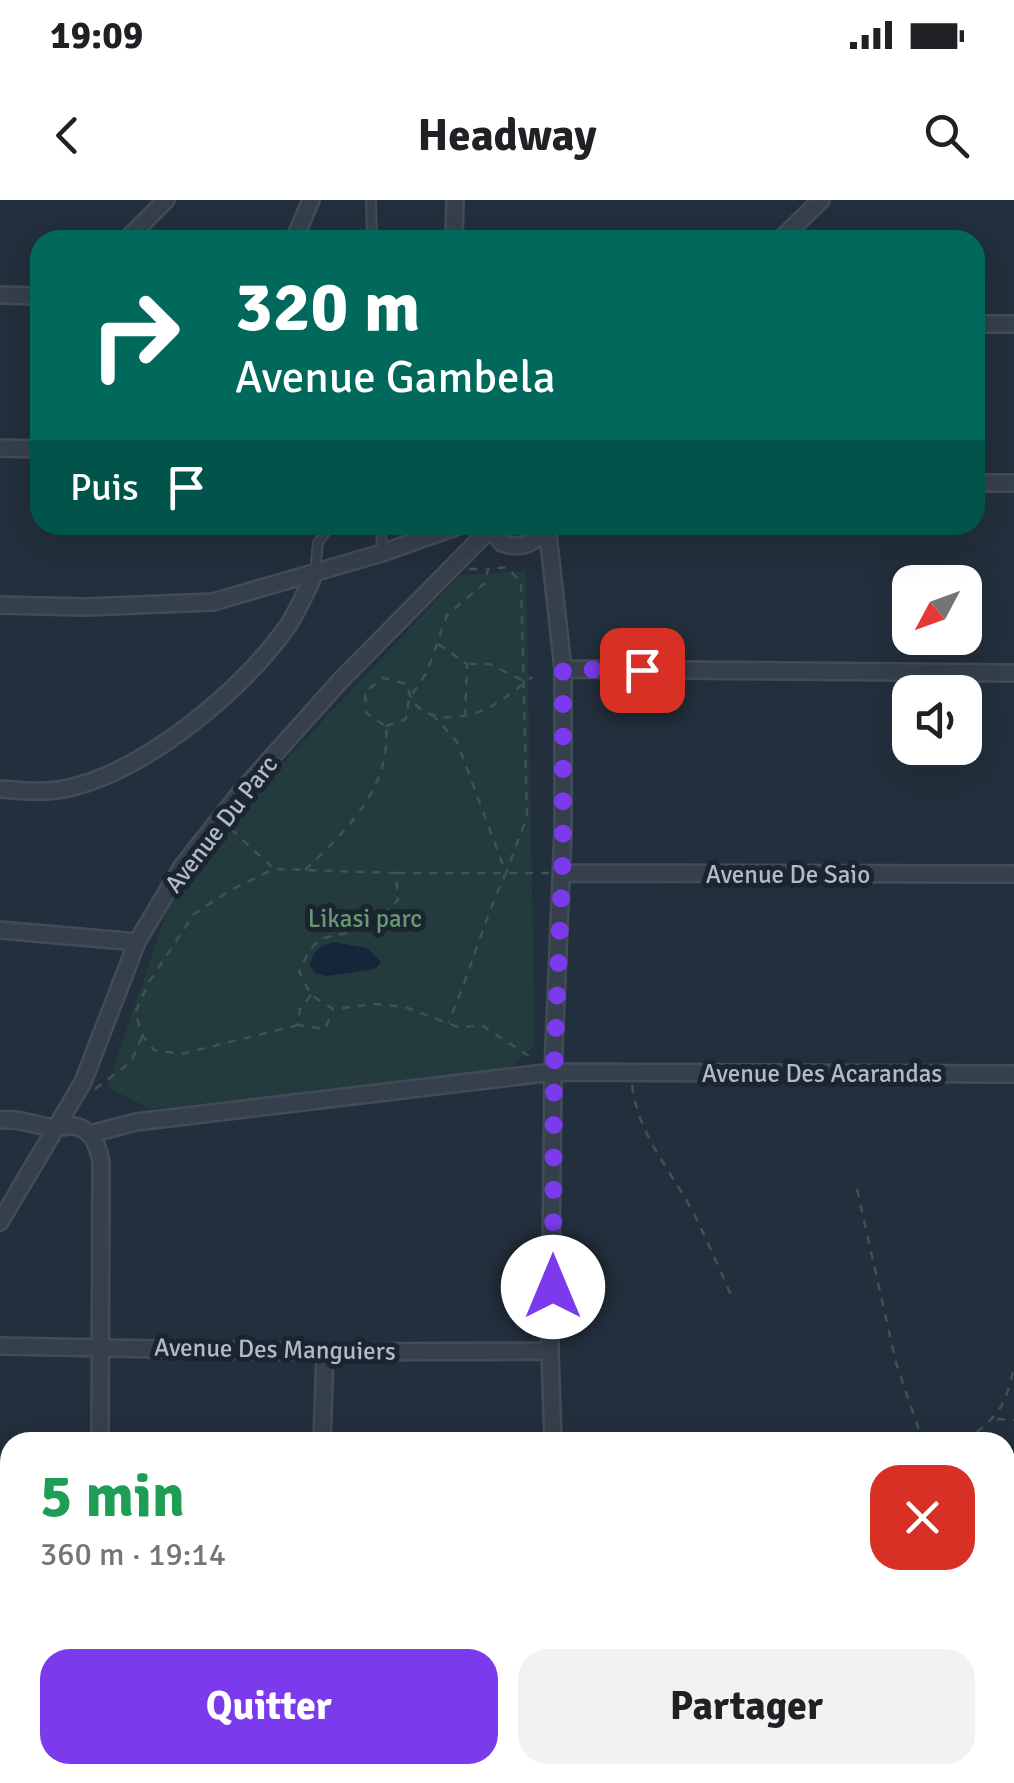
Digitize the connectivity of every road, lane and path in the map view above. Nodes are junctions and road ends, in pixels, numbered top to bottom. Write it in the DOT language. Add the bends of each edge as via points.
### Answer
graph roads {
  1 [pos="166,200"];
  2 [pos="311,200"];
  3 [pos="371,200"];
  4 [pos="454,200"];
  5 [pos="821,200"];
  6 [pos="136,230"];
  7 [pos="298,230"];
  8 [pos="372,230"];
  9 [pos="454,230"];
  10 [pos="790,230"];
  11 [pos="0,295"];
  12 [pos="30,296"];
  13 [pos="985,324"];
  14 [pos="1014,324"];
  15 [pos="0,448"];
  16 [pos="30,449"];
  17 [pos="985,483"];
  18 [pos="1014,483"];
  19 [pos="323,535"];
  20 [pos="381,535"];
  21 [pos="433,535"];
  22 [pos="481,535"];
  23 [pos="495,535"];
  24 [pos="539,535"];
  25 [pos="547,535"];
  26 [pos="382,553"];
  27 [pos="468,569"];
  28 [pos="488,570"];
  29 [pos="315,573"];
  30 [pos="0,605"];
  31 [pos="436,643"];
  32 [pos="468,664"];
  33 [pos="563,669"];
  34 [pos="1014,673"];
  35 [pos="532,677"];
  36 [pos="526,682"];
  37 [pos="409,699"];
  38 [pos="432,714"];
  39 [pos="465,714"];
  40 [pos="386,726"];
  41 [pos="0,789"];
  42 [pos="228,826"];
  43 [pos="274,869"];
  44 [pos="304,871"];
  45 [pos="562,872"];
  46 [pos="396,873"];
  47 [pos="506,873"];
  48 [pos="1014,874"];
  49 [pos="0,930"];
  50 [pos="137,942"];
  51 [pos="311,996"];
  52 [pos="333,1009"];
  53 [pos="448,1023"];
  54 [pos="298,1026"];
  55 [pos="143,1036"];
  56 [pos="554,1072"];
  57 [pos="631,1073"];
  58 [pos="1014,1074"];
  59 [pos="83,1082"];
  60 [pos="0,1120"];
  61 [pos="56,1129"];
  62 [pos="90,1134"];
  63 [pos="857,1189"];
  64 [pos="0,1222"];
  65 [pos="731,1295"];
  66 [pos="0,1346"];
  67 [pos="100,1346"];
  68 [pos="550,1351"];
  69 [pos="324,1352"];
  70 [pos="1014,1366"];
  71 [pos="995,1419"];
  72 [pos="1014,1420"];
  73 [pos="100,1432"];
  74 [pos="322,1432"];
  75 [pos="553,1432"];
  76 [pos="920,1432"];
  77 [pos="977,1432"];
  1 -- 6 [label="street"];
  2 -- 7 [label="street"];
  3 -- 8 [label="lane"];
  4 -- 9 [label="street"];
  5 -- 10 [label="street"];
  11 -- 12 [label="street"];
  13 -- 14 [label="street"];
  15 -- 16 [label="street"];
  17 -- 18 [label="street"];
  19 -- 29 [label="lane"];
  20 -- 26 [label="lane"];
  21 -- 26 [label="street"];
  22 -- 50 [label="street, Avenue Du Parc" via="240,793 181,868"];
  23 -- 24 [label="street" via="519,546"];
  25 -- 33 [label="street"];
  26 -- 29 [label="street"];
  27 -- 28 [label="path"];
  28 -- 31 [label="path" via="484,583 447,615"];
  28 -- 36 [label="path" via="507,567 521,583"];
  29 -- 30 [label="street" via="213,602"];
  29 -- 41 [label="street" via="263,658 178,735 69,788"];
  31 -- 32 [label="path"];
  31 -- 37 [label="path" via="428,672"];
  32 -- 36 [label="path" via="490,664"];
  32 -- 39 [label="path"];
  33 -- 34 [label="street"];
  33 -- 45 [label="street"];
  35 -- 36 [label="path"];
  36 -- 39 [label="path" via="490,707"];
  36 -- 47 [label="path" via="527,817"];
  37 -- 38 [label="path"];
  37 -- 40 [label="path" via="406,719"];
  37 -- 40 [label="path" via="407,684 383,678 365,692 366,713"];
  38 -- 39 [label="path"];
  38 -- 47 [label="path" via="456,742"];
  40 -- 44 [label="path" via="375,792"];
  42 -- 43 [label="path"];
  43 -- 44 [label="path"];
  43 -- 55 [label="path" via="194,914 136,1013"];
  44 -- 46 [label="path"];
  45 -- 47 [label="path"];
  45 -- 48 [label="street, Avenue De Saio"];
  45 -- 56 [label="street"];
  46 -- 47 [label="path"];
  46 -- 51 [label="path" via="398,900 362,928 311,946 300,972"];
  47 -- 53 [label="path"];
  49 -- 50 [label="street"];
  50 -- 59 [label="street, Avenue Du Parc"];
  51 -- 52 [label="path"];
  51 -- 54 [label="path" via="300,1008"];
  52 -- 53 [label="path" via="405,1007"];
  52 -- 54 [label="path" via="325,1029"];
  53 -- 56 [label="path" via="483,1026"];
  54 -- 55 [label="path" via="180,1054 154,1050"];
  55 -- 59 [label="path" via="130,1062 92,1091"];
  56 -- 57 [label="street, Avenue Des Acarandas"];
  56 -- 62 [label="street, Avenue Des Acarandas" via="136,1122"];
  56 -- 68 [label="street"];
  57 -- 58 [label="street, Avenue Des Acarandas"];
  57 -- 65 [label="path" via="635,1110 650,1144 688,1204"];
  59 -- 61 [label="street, Avenue Du Parc"];
  60 -- 61 [label="street"];
  61 -- 62 [label="street" via="74,1126"];
  61 -- 64 [label="street, Avenue Du Parc"];
  62 -- 67 [label="street" via="101,1162"];
  63 -- 76 [label="path" via="896,1362"];
  66 -- 67 [label="street, Avenue Des Manguiers"];
  67 -- 69 [label="street, Avenue Des Manguiers"];
  67 -- 73 [label="street"];
  68 -- 69 [label="street, Avenue Des Manguiers"];
  68 -- 75 [label="street"];
  69 -- 74 [label="street"];
  70 -- 71 [label="path"];
  71 -- 72 [label="path"];
  71 -- 77 [label="path"];
}
